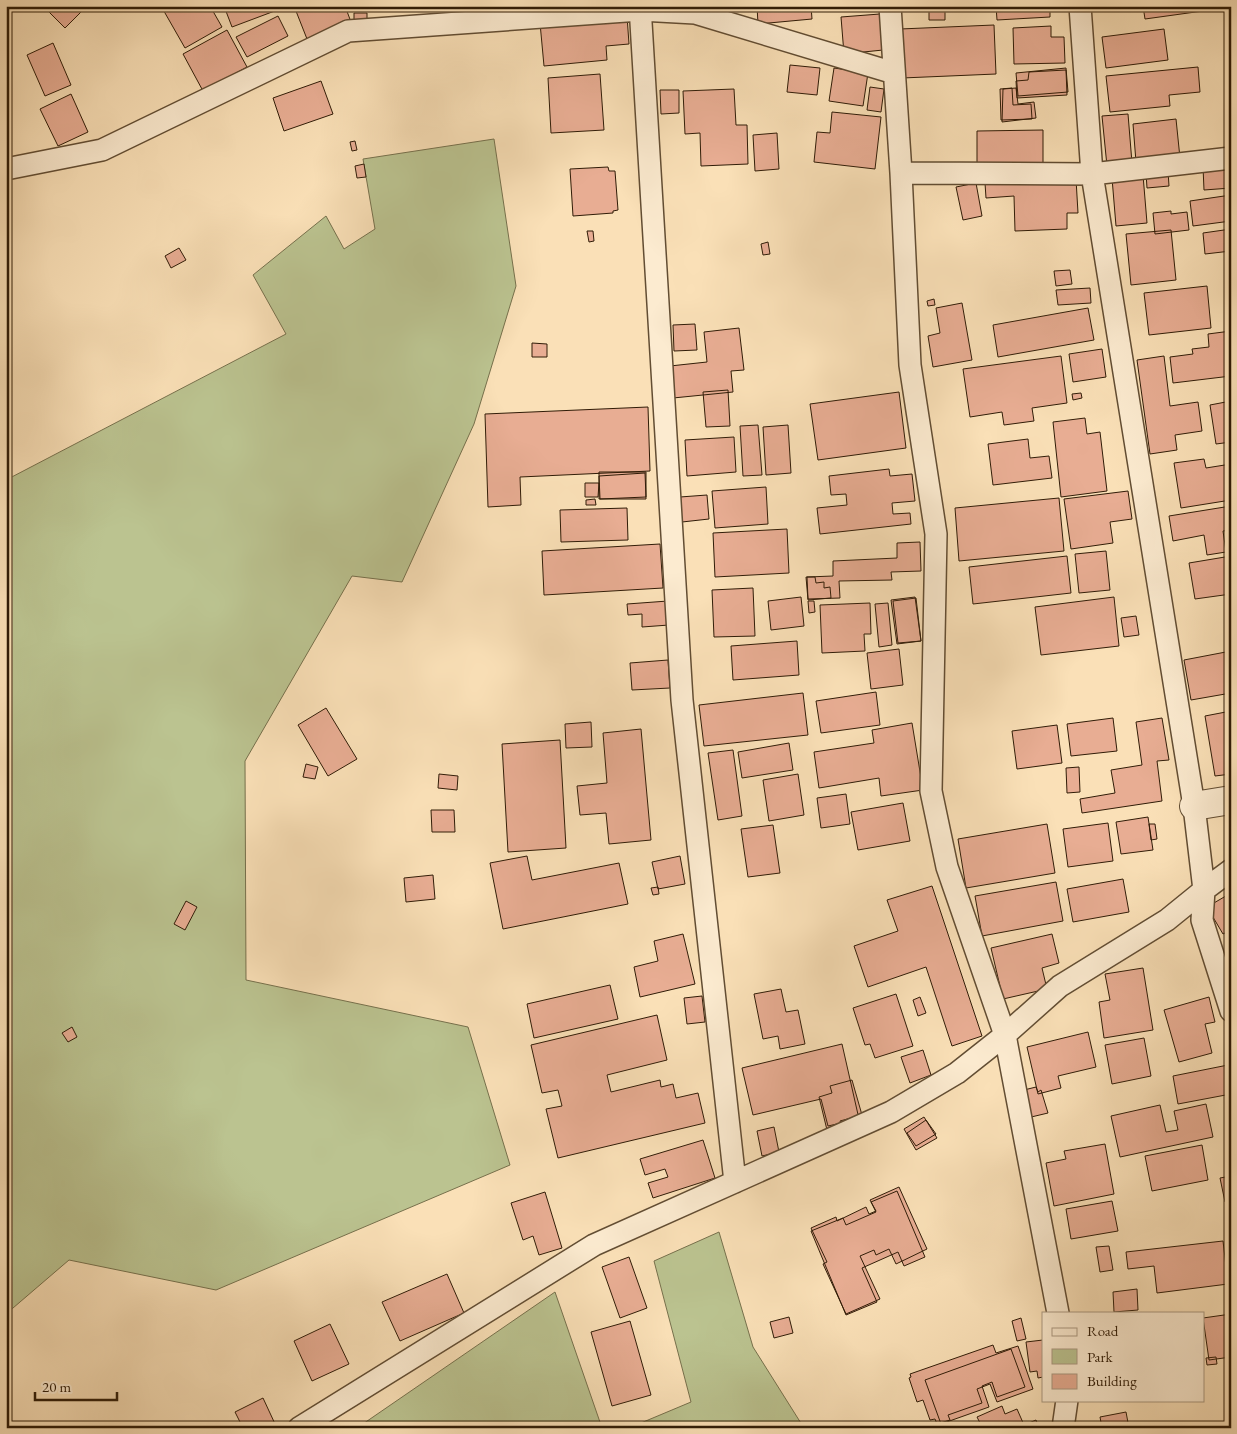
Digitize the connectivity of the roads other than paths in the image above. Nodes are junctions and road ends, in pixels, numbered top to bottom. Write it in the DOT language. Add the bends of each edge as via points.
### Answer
graph roads {
  1 [pos="890,6"];
  2 [pos="1080,6"];
  3 [pos="640,8"];
  4 [pos="894,74"];
  5 [pos="1231,158"];
  6 [pos="6,169"];
  7 [pos="901,173"];
  8 [pos="1092,174"];
  9 [pos="1231,800"];
  10 [pos="1194,806"];
  11 [pos="1231,870"];
  12 [pos="1204,890"];
  13 [pos="1231,1011"];
  14 [pos="1005,1035"];
  15 [pos="735,1182"];
  16 [pos="1058,1312"];
  17 [pos="1067,1402"];
  18 [pos="298,1428"];
  19 [pos="1063,1428"];
  1 -- 4 [label="street"];
  2 -- 8 [label="street"];
  3 -- 4 [label="street" via="694,13"];
  3 -- 6 [label="street" via="348,31 102,150"];
  3 -- 15 [label="street" via="682,700"];
  4 -- 7 [label="street"];
  5 -- 8 [label="street"];
  7 -- 8 [label="street"];
  7 -- 14 [label="street" via="910,365 936,534 930,791 947,866"];
  8 -- 10 [label="street"];
  9 -- 10 [label="street"];
  10 -- 12 [label="street"];
  11 -- 12 [label="street"];
  12 -- 13 [label="street" via="1202,920"];
  12 -- 14 [label="street" via="1168,920 1060,986"];
  14 -- 15 [label="street" via="957,1073 891,1112"];
  14 -- 16 [label="street"];
  15 -- 18 [label="street" via="594,1245"];
  17 -- 19 [label="street"];
}
